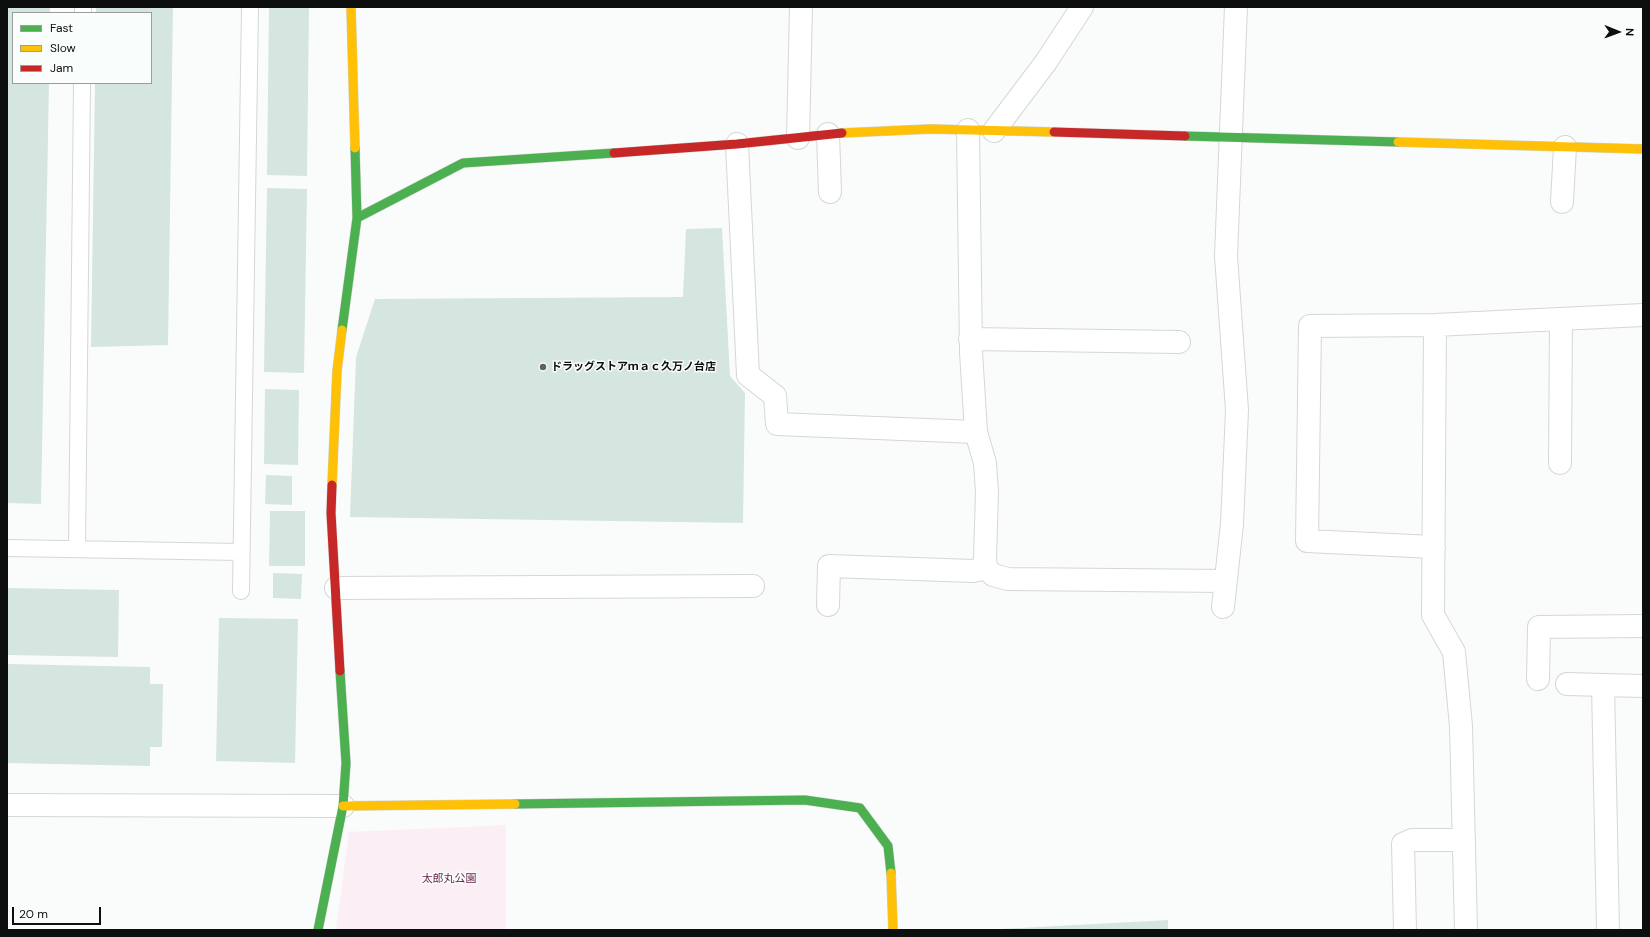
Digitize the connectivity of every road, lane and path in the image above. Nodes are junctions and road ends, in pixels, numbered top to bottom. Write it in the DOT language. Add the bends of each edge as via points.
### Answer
graph roads {
  1 [pos="250,7"];
  2 [pos="351,7"];
  3 [pos="801,7"];
  4 [pos="1082,7"];
  5 [pos="1236,7"];
  6 [pos="82,84"];
  7 [pos="968,130"];
  8 [pos="994,131"];
  9 [pos="828,134"];
  10 [pos="1231,137"];
  11 [pos="798,138"];
  12 [pos="737,144"];
  13 [pos="1565,147"];
  14 [pos="1643,149"];
  15 [pos="830,192"];
  16 [pos="1562,202"];
  17 [pos="357,218"];
  18 [pos="1643,315"];
  19 [pos="1561,319"];
  20 [pos="1435,325"];
  21 [pos="970,339"];
  22 [pos="1179,342"];
  23 [pos="976,432"];
  24 [pos="1560,463"];
  25 [pos="1434,547"];
  26 [pos="7,548"];
  27 [pos="77,549"];
  28 [pos="241,552"];
  29 [pos="986,568"];
  30 [pos="1225,580"];
  31 [pos="753,586"];
  32 [pos="336,588"];
  33 [pos="240,591"];
  34 [pos="828,605"];
  35 [pos="1223,607"];
  36 [pos="1643,626"];
  37 [pos="1538,679"];
  38 [pos="1567,684"];
  39 [pos="1603,685"];
  40 [pos="1643,686"];
  41 [pos="7,805"];
  42 [pos="343,806"];
  43 [pos="1464,840"];
  44 [pos="318,930"];
  45 [pos="894,930"];
  46 [pos="1405,930"];
  47 [pos="1466,930"];
  48 [pos="1608,930"];
  1 -- 28 [label="lane"];
  2 -- 17 [label="street"];
  3 -- 11 [label="street"];
  4 -- 8 [label="street" via="1046,62"];
  5 -- 10 [label="street"];
  6 -- 27 [label="lane"];
  7 -- 8 [label="street"];
  7 -- 9 [label="street" via="930,129"];
  7 -- 21 [label="street"];
  8 -- 10 [label="street"];
  9 -- 11 [label="street"];
  9 -- 15 [label="street"];
  10 -- 13 [label="street"];
  10 -- 30 [label="street" via="1226,256 1237,410 1232,524"];
  11 -- 12 [label="street"];
  12 -- 17 [label="street" via="463,163"];
  12 -- 23 [label="street" via="748,375 775,396 777,424"];
  13 -- 14 [label="street"];
  13 -- 16 [label="street"];
  17 -- 32 [label="street" via="336,370 331,513"];
  18 -- 19 [label="street"];
  19 -- 20 [label="street"];
  19 -- 24 [label="street"];
  20 -- 25 [label="street"];
  20 -- 25 [label="street" via="1310,326 1307,541"];
  21 -- 22 [label="street"];
  21 -- 23 [label="street"];
  23 -- 29 [label="street" via="984,463 987,492"];
  25 -- 43 [label="street" via="1433,615 1454,652 1461,726"];
  26 -- 27 [label="lane"];
  27 -- 28 [label="lane"];
  28 -- 33 [label="lane"];
  29 -- 30 [label="street" via="993,575 1008,579"];
  29 -- 34 [label="street" via="973,571 829,566"];
  30 -- 35 [label="street"];
  31 -- 32 [label="street"];
  32 -- 42 [label="street" via="346,763"];
  36 -- 37 [label="street" via="1539,627"];
  38 -- 39 [label="street"];
  39 -- 40 [label="street"];
  39 -- 48 [label="street"];
  41 -- 42 [label="street"];
  42 -- 44 [label="street"];
  42 -- 45 [label="street" via="805,800 860,808 888,846"];
  43 -- 46 [label="street" via="1412,840 1403,844"];
  43 -- 47 [label="street"];
}
